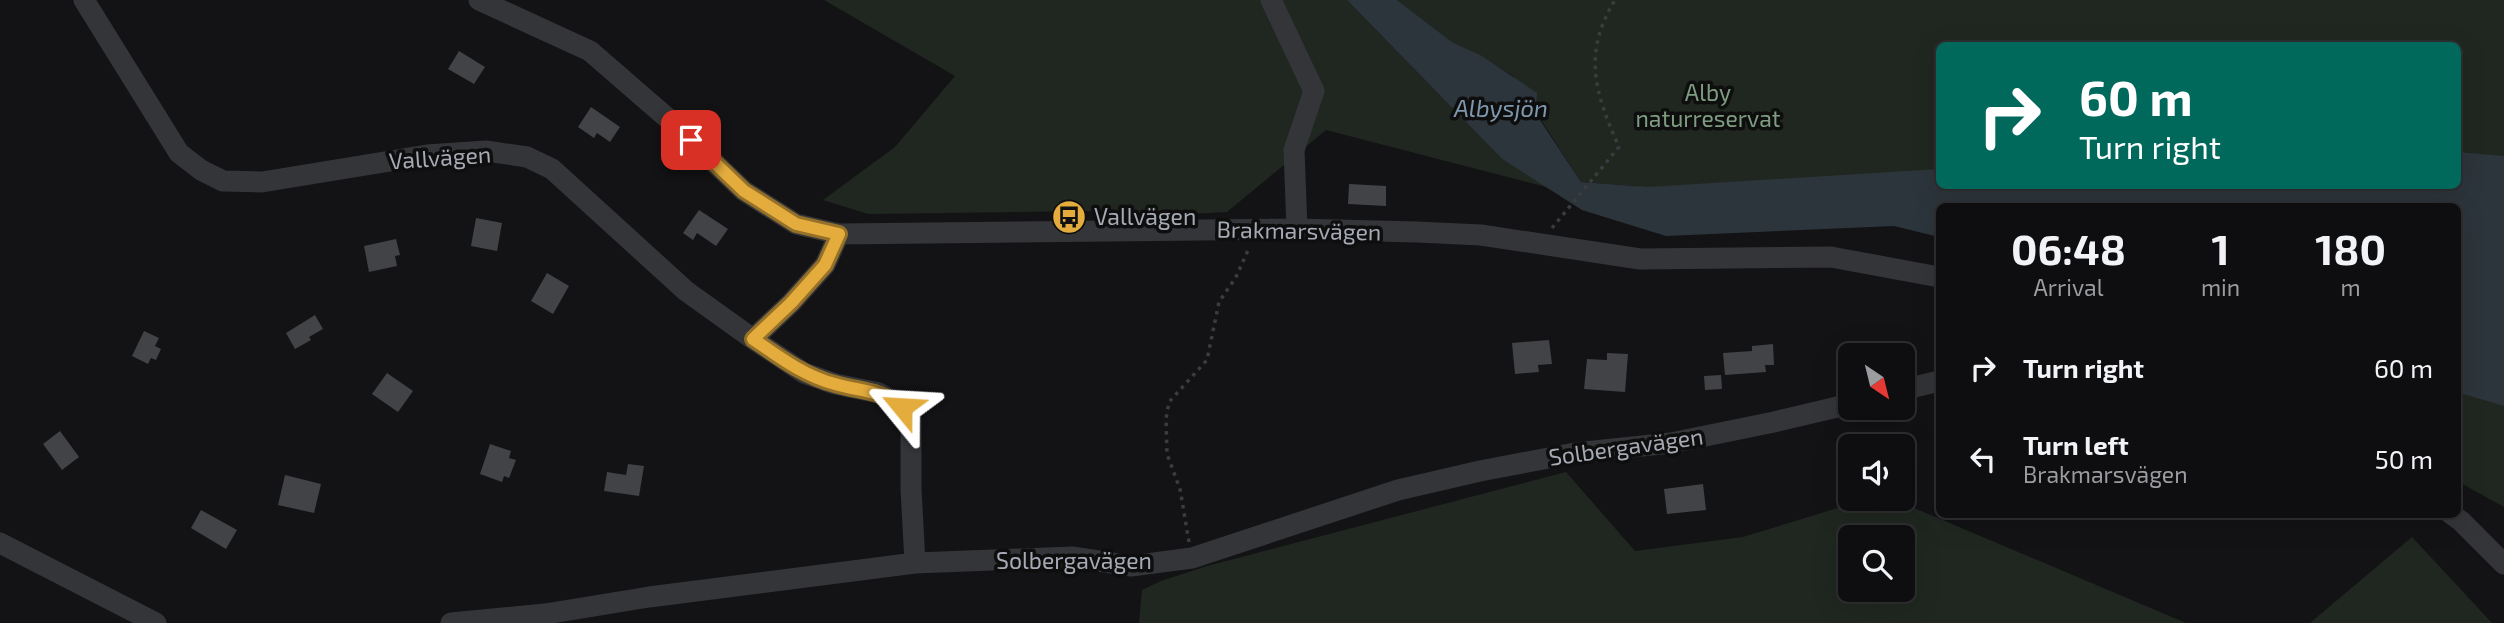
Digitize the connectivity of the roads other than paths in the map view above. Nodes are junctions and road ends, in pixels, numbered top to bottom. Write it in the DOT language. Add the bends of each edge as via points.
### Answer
graph roads {
  1 [pos="84,0"];
  2 [pos="479,0"];
  3 [pos="1271,0"];
  4 [pos="1297,229"];
  5 [pos="839,234"];
  6 [pos="1936,276"];
  7 [pos="753,339"];
  8 [pos="1936,382"];
  9 [pos="1915,387"];
  10 [pos="1838,407"];
  11 [pos="2457,518"];
  12 [pos="0,543"];
  13 [pos="915,563"];
  14 [pos="2504,565"];
  15 [pos="547,619"];
  16 [pos="156,623"];
  17 [pos="451,623"];
  1 -- 7 [label="street, Vallvägen" via="179,153 201,170 223,181 262,181 427,155 486,150 527,157 552,169 686,291"];
  2 -- 5 [label="street, Brakmarsvägen" via="590,51 744,191 796,224"];
  3 -- 4 [label="street" via="1314,91 1294,149"];
  4 -- 5 [label="street, Brakmarsvägen"];
  4 -- 6 [label="street, Brakmarsvägen" via="1482,235 1640,259 1831,257"];
  5 -- 7 [label="street" via="825,265"];
  7 -- 13 [label="street, Vallvägen" via="804,373 879,393 902,407 911,419"];
  8 -- 9 [label="street"];
  10 -- 13 [label="street, Solbergavägen" via="1671,443 1575,453 1398,490 1192,558 1131,566 1072,557"];
  11 -- 14 [label="street"];
  12 -- 16 [label="street"];
  13 -- 15 [label="street, Solbergavägen" via="649,597"];
  15 -- 17 [label="street, Solbergavägen"];
}
